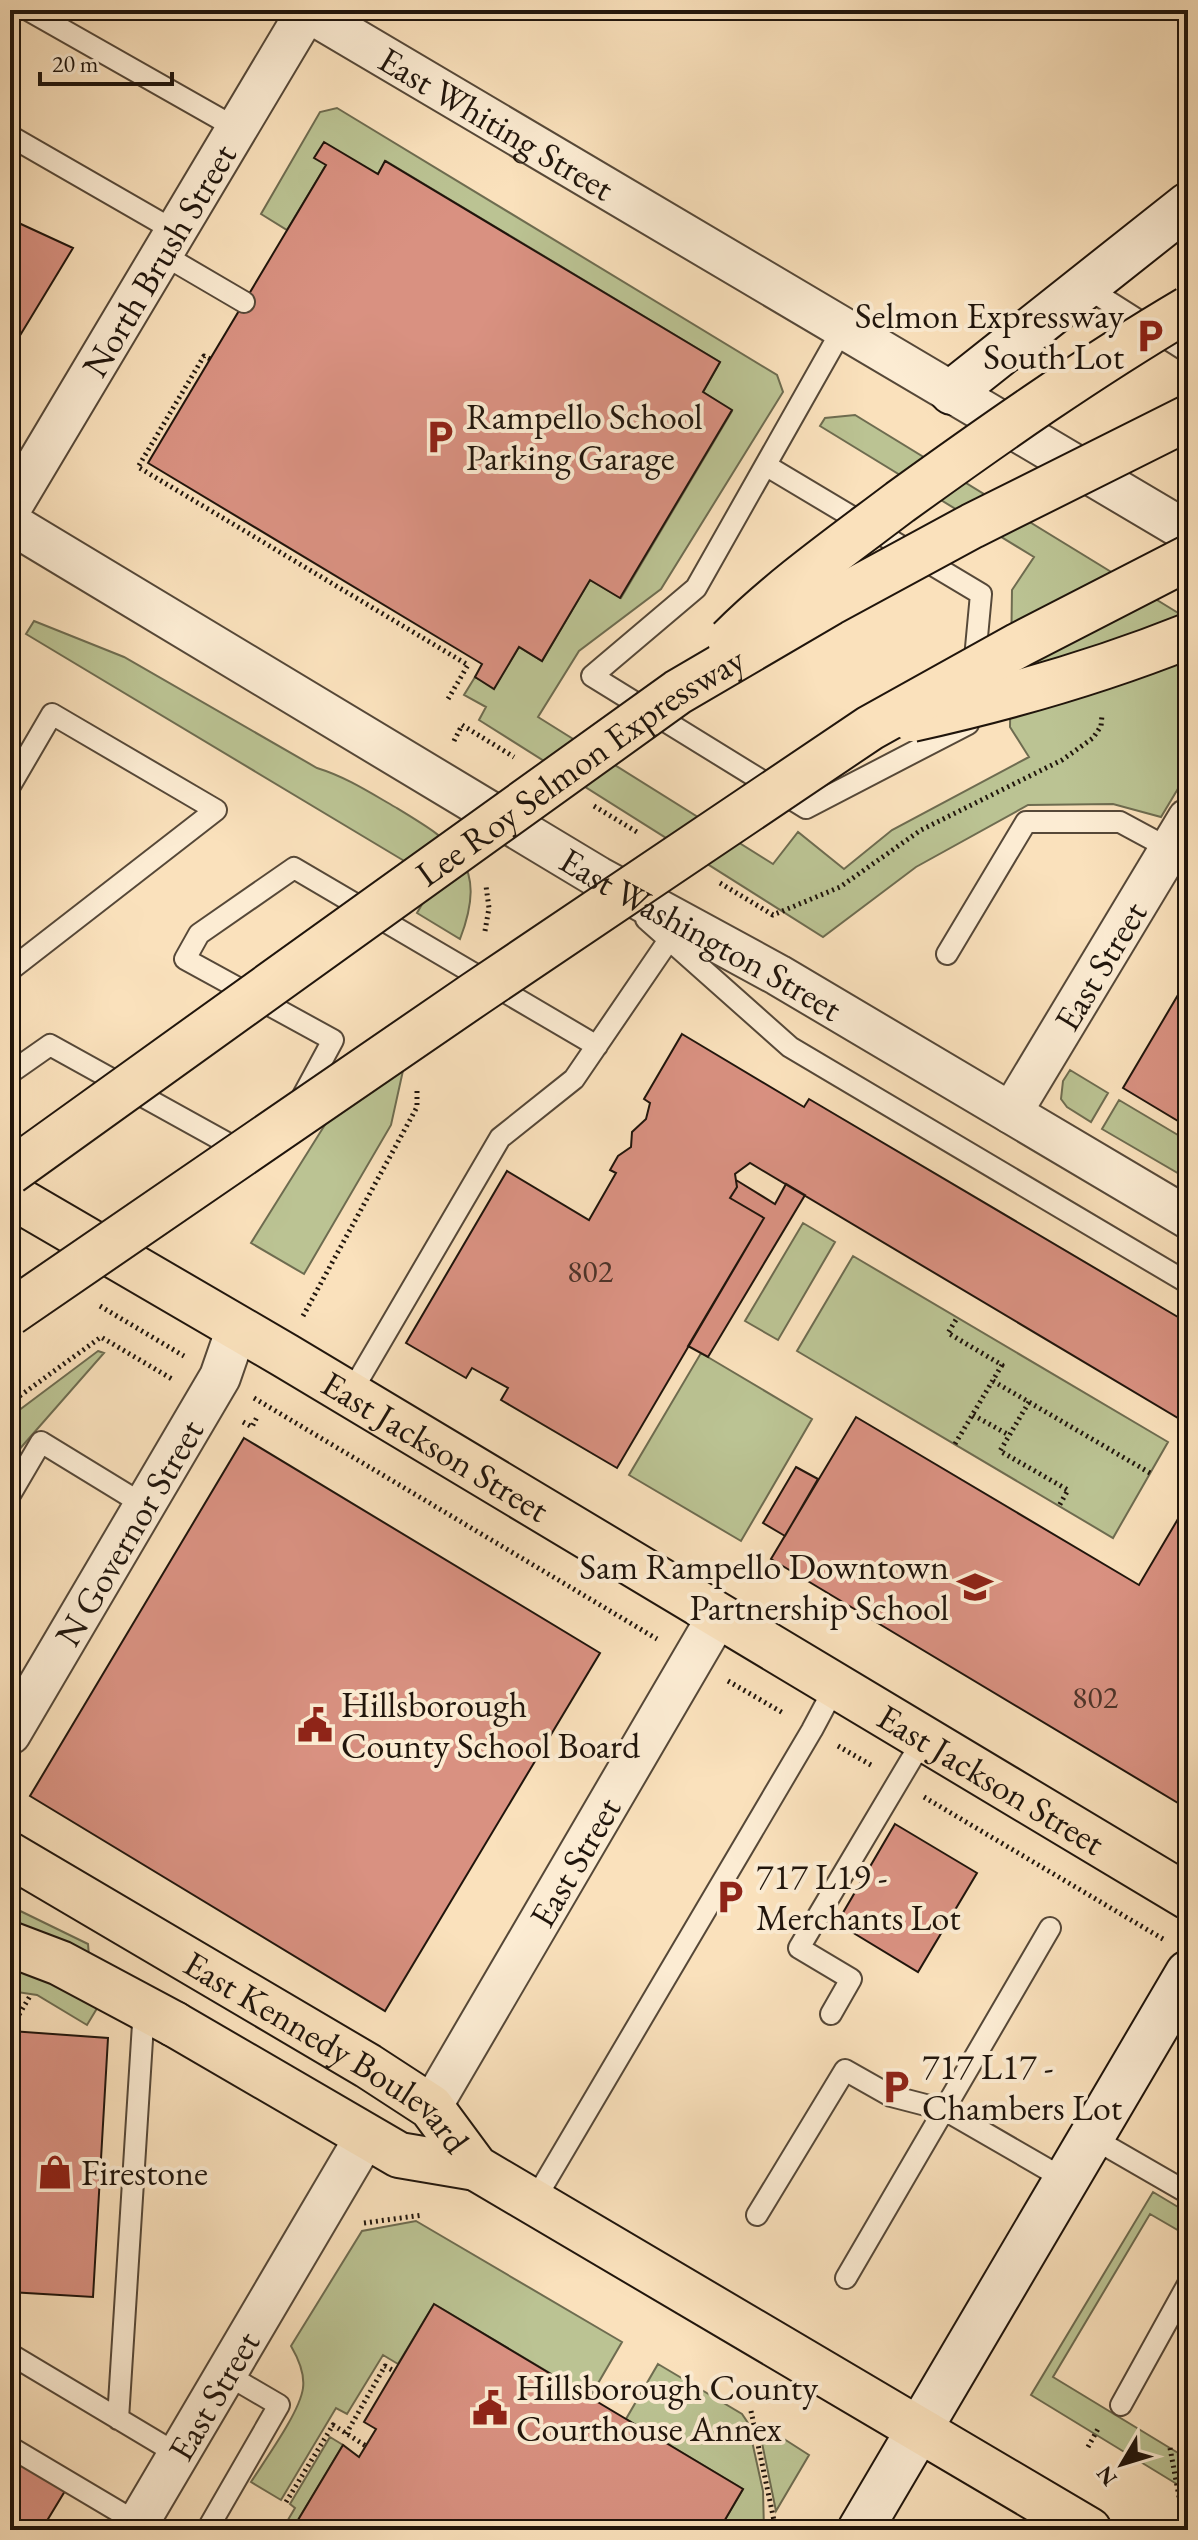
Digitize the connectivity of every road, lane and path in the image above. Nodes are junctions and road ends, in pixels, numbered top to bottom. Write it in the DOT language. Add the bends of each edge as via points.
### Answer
graph roads {
  1 [pos="28,10"];
  2 [pos="307,11"];
  3 [pos="236,128"];
  4 [pos="10,136"];
  5 [pos="1188,205"];
  6 [pos="168,242"];
  7 [pos="1084,286"];
  8 [pos="244,302"];
  9 [pos="1188,309"];
  10 [pos="843,328"];
  11 [pos="1188,352"];
  12 [pos="210,359"];
  13 [pos="952,392"];
  14 [pos="1188,418"];
  15 [pos="767,466"];
  16 [pos="10,509"];
  17 [pos="10,523"];
  18 [pos="1188,532"];
  19 [pos="1188,558"];
  20 [pos="1188,636"];
  21 [pos="678,692"];
  22 [pos="448,699"];
  23 [pos="462,725"];
  24 [pos="870,728"];
  25 [pos="454,740"];
  26 [pos="10,786"];
  27 [pos="1179,834"];
  28 [pos="676,931"];
  29 [pos="947,954"];
  30 [pos="10,970"];
  31 [pos="597,1046"];
  32 [pos="10,1073"];
  33 [pos="1011,1113"];
  34 [pos="10,1172"];
  35 [pos="10,1195"];
  36 [pos="1188,1218"];
  37 [pos="1188,1283"];
  38 [pos="89,1299"];
  39 [pos="10,1313"];
  40 [pos="957,1318"];
  41 [pos="237,1328"];
  42 [pos="220,1377"];
  43 [pos="993,1381"];
  44 [pos="181,1384"];
  45 [pos="349,1396"];
  46 [pos="1029,1402"];
  47 [pos="10,1403"];
  48 [pos="258,1415"];
  49 [pos="973,1415"];
  50 [pos="252,1427"];
  51 [pos="1009,1435"];
  52 [pos="955,1444"];
  53 [pos="1150,1473"];
  54 [pos="10,1495"];
  55 [pos="144,1505"];
  56 [pos="1059,1506"];
  57 [pos="718,1616"];
  58 [pos="693,1660"];
  59 [pos="836,1685"];
  60 [pos="812,1730"];
  61 [pos="10,1734"];
  62 [pos="924,1738"];
  63 [pos="898,1781"];
  64 [pos="10,1855"];
  65 [pos="1188,1897"];
  66 [pos="1050,1928"];
  67 [pos="10,1944"];
  68 [pos="1177,1957"];
  69 [pos="32,1993"];
  70 [pos="831,2014"];
  71 [pos="159,2016"];
  72 [pos="10,2030"];
  73 [pos="431,2107"];
  74 [pos="945,2110"];
  75 [pos="366,2136"];
  76 [pos="1091,2137"];
  77 [pos="476,2168"];
  78 [pos="1066,2180"];
  79 [pos="1188,2193"];
  80 [pos="534,2201"];
  81 [pos="423,2215"];
  82 [pos="757,2215"];
  83 [pos="355,2224"];
  84 [pos="846,2278"];
  85 [pos="1188,2284"];
  86 [pos="10,2354"];
  87 [pos="394,2371"];
  88 [pos="226,2374"];
  89 [pos="1121,2405"];
  90 [pos="751,2411"];
  91 [pos="118,2419"];
  92 [pos="919,2430"];
  93 [pos="346,2434"];
  94 [pos="366,2446"];
  95 [pos="10,2447"];
  96 [pos="1170,2448"];
  97 [pos="179,2455"];
  98 [pos="286,2502"];
  99 [pos="1180,2502"];
  100 [pos="136,2526"];
  101 [pos="207,2530"];
  102 [pos="776,2530"];
  103 [pos="860,2530"];
  104 [pos="1089,2530"];
  1 -- 3 [label="lane"];
  2 -- 3 [label="street, North Brush Street"];
  2 -- 10 [label="street, East Whiting Street"];
  3 -- 6 [label="street, North Brush Street"];
  4 -- 6 [label="lane"];
  5 -- 7 [label="main road"];
  6 -- 8 [label="lane"];
  6 -- 16 [label="street, North Brush Street"];
  7 -- 11 [label="lane"];
  7 -- 13 [label="main road"];
  9 -- 21 [label="main road, bridge" via="1033,407 806,572"];
  10 -- 13 [label="street, East Whiting Street"];
  10 -- 15 [label="lane"];
  12 -- 22 [label="path" via="204,356 138,467 468,665"];
  13 -- 18 [label="street, East Whiting Street"];
  14 -- 21 [label="main road, Lee Roy Selmon Expressway, bridge" via="972,526"];
  15 -- 15 [label="lane" via="696,588 592,676 806,808 968,724 981,594"];
  17 -- 28 [label="street, East Washington Street" via="598,877"];
  19 -- 24 [label="main road, bridge"];
  20 -- 24 [label="main road, bridge" via="1050,685"];
  21 -- 34 [label="main road, Lee Roy Selmon Expressway, bridge"];
  23 -- 25 [label="path"];
  24 -- 39 [label="main road, bridge"];
  26 -- 30 [label="lane" via="52,714 216,810"];
  27 -- 29 [label="lane" via="1120,822 1026,822"];
  27 -- 33 [label="street, East Street"];
  28 -- 31 [label="lane"];
  28 -- 33 [label="street, East Washington Street" via="778,975"];
  28 -- 37 [label="lane" via="790,1047"];
  31 -- 32 [label="lane" via="294,868 199,934 185,959 333,1040 266,1164 50,1045"];
  31 -- 45 [label="lane" via="574,1079 500,1138"];
  33 -- 36 [label="street, East Washington Street"];
  35 -- 41 [label="main road, East Jackson Street"];
  38 -- 42 [label="path"];
  40 -- 43 [label="path" via="948,1333 1002,1365"];
  41 -- 42 [label="street, N Governor Street"];
  41 -- 45 [label="main road, East Jackson Street"];
  42 -- 55 [label="street, N Governor Street"];
  42 -- 58 [label="path"];
  43 -- 46 [label="path"];
  43 -- 49 [label="path"];
  44 -- 47 [label="path" via="101,1337"];
  45 -- 57 [label="main road, East Jackson Street"];
  46 -- 51 [label="path"];
  46 -- 53 [label="path"];
  48 -- 50 [label="path"];
  49 -- 51 [label="path"];
  49 -- 52 [label="path"];
  51 -- 56 [label="path" via="1000,1451 1068,1490"];
  54 -- 55 [label="lane" via="41,1442"];
  55 -- 61 [label="street, N Governor Street"];
  57 -- 58 [label="street, East Street"];
  57 -- 59 [label="main road, East Jackson Street"];
  58 -- 60 [label="path"];
  58 -- 73 [label="street, East Street"];
  59 -- 60 [label="lane"];
  59 -- 62 [label="main road, East Jackson Street"];
  60 -- 63 [label="path"];
  60 -- 80 [label="lane"];
  62 -- 63 [label="lane"];
  62 -- 65 [label="main road, East Jackson Street"];
  63 -- 68 [label="path"];
  63 -- 70 [label="lane" via="799,1948 851,1979"];
  64 -- 73 [label="main road, East Kennedy Boulevard"];
  66 -- 74 [label="lane"];
  67 -- 71 [label="main road" via="60,1963"];
  68 -- 76 [label="main road"];
  69 -- 72 [label="path"];
  71 -- 75 [label="main road"];
  71 -- 91 [label="lane"];
  73 -- 77 [label="main road, East Kennedy Boulevard"];
  74 -- 78 [label="lane"];
  74 -- 82 [label="lane" via="891,2096 845,2070"];
  74 -- 84 [label="lane"];
  75 -- 77 [label="main road" via="399,2155"];
  75 -- 88 [label="street, East Street"];
  76 -- 78 [label="main road"];
  76 -- 79 [label="lane"];
  77 -- 80 [label="main road, East Kennedy Boulevard"];
  78 -- 92 [label="main road"];
  80 -- 92 [label="main road, East Kennedy Boulevard"];
  81 -- 83 [label="path"];
  85 -- 89 [label="lane"];
  86 -- 91 [label="lane"];
  87 -- 93 [label="path" via="385,2366"];
  88 -- 97 [label="street, East Street"];
  88 -- 101 [label="lane" via="279,2405"];
  90 -- 102 [label="path"];
  91 -- 97 [label="lane"];
  92 -- 103 [label="main road"];
  92 -- 104 [label="main road, East Kennedy Boulevard"];
  93 -- 94 [label="path"];
  93 -- 98 [label="path" via="333,2425"];
  95 -- 100 [label="lane"];
  96 -- 99 [label="path"];
  97 -- 100 [label="street, East Street"];
}
